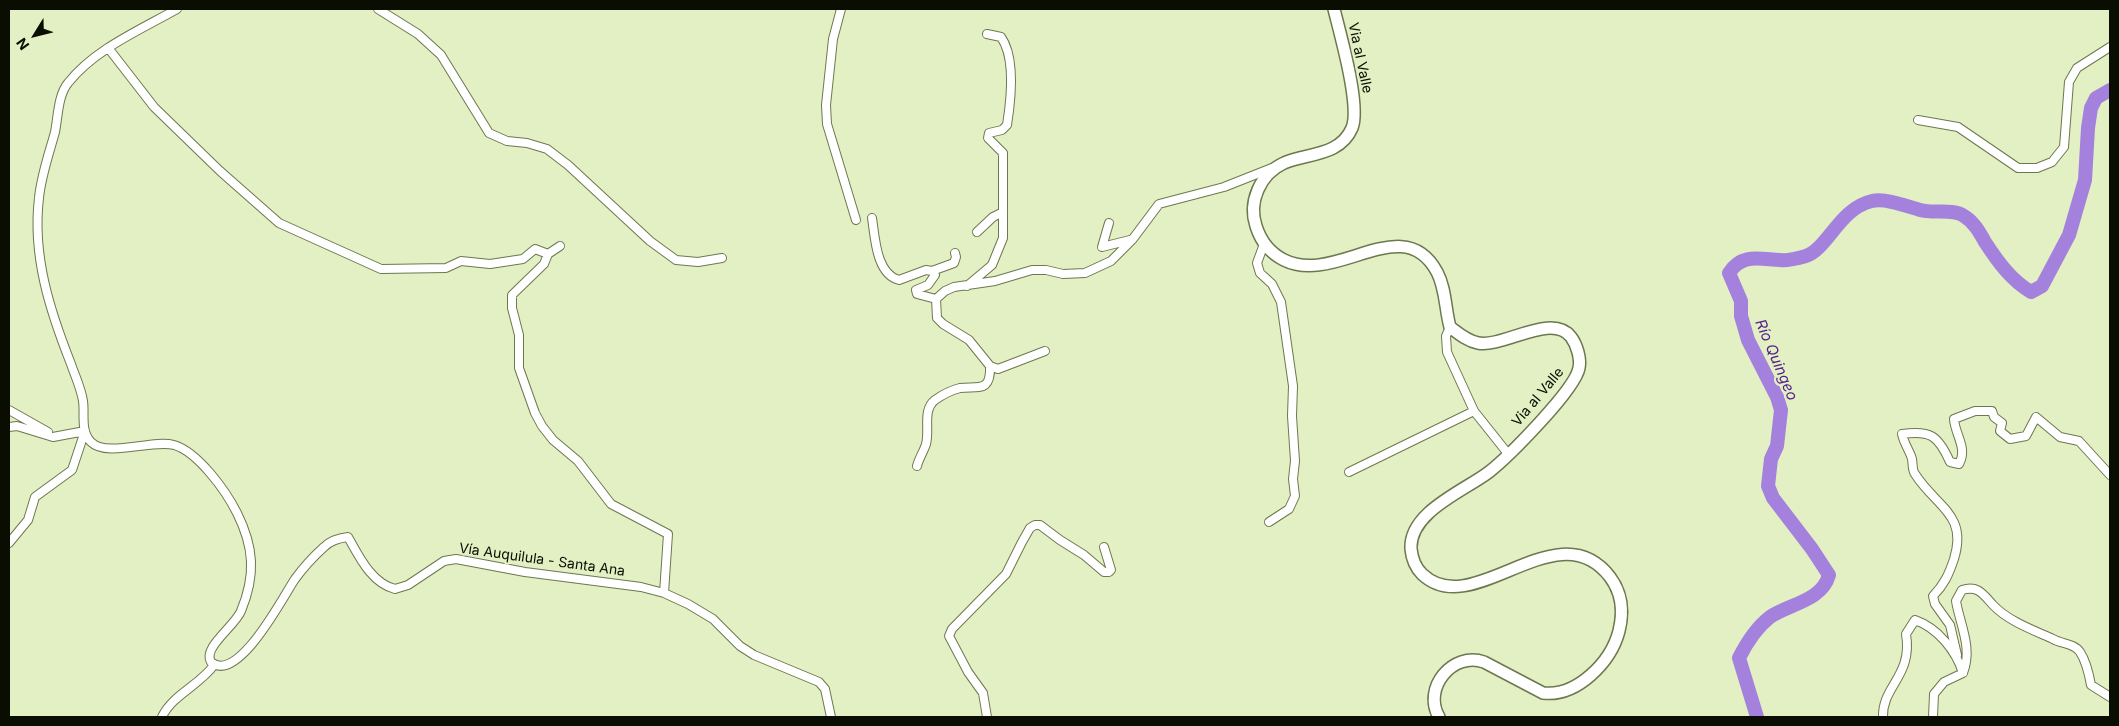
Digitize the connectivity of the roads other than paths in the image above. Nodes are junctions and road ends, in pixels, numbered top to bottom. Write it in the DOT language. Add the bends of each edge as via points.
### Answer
graph roads {
  1 [pos="177,9"];
  2 [pos="378,9"];
  3 [pos="841,9"];
  4 [pos="1334,9"];
  5 [pos="987,34"];
  6 [pos="2110,47"];
  7 [pos="109,49"];
  8 [pos="1918,120"];
  9 [pos="1283,164"];
  10 [pos="1003,212"];
  11 [pos="872,218"];
  12 [pos="856,220"];
  13 [pos="1109,223"];
  14 [pos="977,232"];
  15 [pos="1132,240"];
  16 [pos="1264,244"];
  17 [pos="560,246"];
  18 [pos="955,253"];
  19 [pos="548,254"];
  20 [pos="722,258"];
  21 [pos="932,270"];
  22 [pos="966,286"];
  23 [pos="936,299"];
  24 [pos="1450,327"];
  25 [pos="1045,351"];
  26 [pos="990,366"];
  27 [pos="9,410"];
  28 [pos="1474,411"];
  29 [pos="9,427"];
  30 [pos="85,431"];
  31 [pos="53,437"];
  32 [pos="1509,455"];
  33 [pos="917,466"];
  34 [pos="1349,472"];
  35 [pos="2110,475"];
  36 [pos="1269,522"];
  37 [pos="9,543"];
  38 [pos="1104,547"];
  39 [pos="664,593"];
  40 [pos="1957,655"];
  41 [pos="214,665"];
  42 [pos="1963,673"];
  43 [pos="2110,696"];
  44 [pos="162,717"];
  45 [pos="831,717"];
  46 [pos="987,717"];
  47 [pos="1439,717"];
  48 [pos="1883,717"];
  49 [pos="1934,717"];
  1 -- 7 [label="street"];
  2 -- 20 [label="street" via="418,34 442,55 489,133 507,142 548,148 650,241 676,260 698,262"];
  3 -- 12 [label="street" via="833,39 827,124"];
  4 -- 9 [label="main road, Via al Valle" via="1355,109 1352,127 1343,141 1329,150"];
  5 -- 10 [label="street" via="1001,37 1010,57 1007,125 1002,130 989,133 988,138 1003,153"];
  6 -- 8 [label="street" via="2077,68 2069,82 2064,147 2052,162 2037,168 2018,168 1958,127"];
  7 -- 19 [label="street" via="154,107 280,223 381,269 446,268 461,261 490,264 523,259 535,249"];
  7 -- 30 [label="street" via="93,59 66,86 39,197 38,255 56,327 83,400"];
  9 -- 15 [label="street" via="1224,187 1159,204"];
  9 -- 16 [label="main road, Via al Valle" via="1255,193 1254,217"];
  10 -- 14 [label="street"];
  10 -- 22 [label="street" via="1003,238 999,252 992,264"];
  11 -- 21 [label="street" via="880,260 894,278 899,280"];
  13 -- 15 [label="street" via="1102,247"];
  15 -- 22 [label="street" via="1111,261 1085,273 1032,270"];
  16 -- 24 [label="main road" via="1271,252 1293,264 1314,267 1381,248 1407,247 1415,250 1430,263 1442,282"];
  16 -- 36 [label="street" via="1257,263 1280,302 1293,386 1295,461 1295,496 1289,509"];
  17 -- 19 [label="street"];
  18 -- 21 [label="street" via="954,263"];
  19 -- 39 [label="street" via="544,264 512,295 519,335 519,368 525,387 542,426 578,461 604,498 668,534"];
  21 -- 23 [label="street" via="932,281 916,290 917,294"];
  22 -- 23 [label="street" via="945,291"];
  23 -- 26 [label="street" via="937,318 969,340"];
  24 -- 28 [label="street" via="1446,336 1447,352"];
  24 -- 32 [label="main road, Via al Valle" via="1470,341 1479,343 1498,342 1542,329 1566,332 1575,344 1579,370 1575,379"];
  25 -- 26 [label="street" via="998,369"];
  26 -- 33 [label="street" via="986,384 978,389 962,388 934,401 929,408 926,445"];
  27 -- 31 [label="street"];
  28 -- 32 [label="street"];
  28 -- 34 [label="street"];
  29 -- 31 [label="street" via="17,426"];
  30 -- 31 [label="street"];
  30 -- 37 [label="street" via="72,470 35,497 28,520"];
  30 -- 41 [label="street" via="91,442 101,447 158,444 185,450 228,495 249,539 251,569 241,611 208,653 208,659"];
  32 -- 47 [label="main road, Via al Valle" via="1418,525 1411,544 1415,565 1435,583 1457,586 1556,554 1579,555 1604,569 1615,584 1622,602 1618,635 1599,666 1588,676 1574,688 1553,694 1534,690 1484,662 1463,660 1448,669 1438,685 1435,702"];
  35 -- 40 [label="street" via="2079,441 2060,437 2036,417 2026,436 2010,439 2000,431 2002,423 1992,411 1975,411 1954,420 1963,454 1958,464 1950,462 1934,437 1922,432 1902,434 1914,473 1947,511 1959,532 1949,573 1933,596 1950,625"];
  38 -- 46 [label="street" via="1109,572 1104,572 1084,554 1040,525 1035,525 1030,528 1006,574 952,629 949,636 983,693"];
  39 -- 41 [label="street, Vía Auquilula - Santa Ana" via="456,559 444,561 408,585 395,589 367,569 348,537 336,539 324,547 296,578 252,645 233,660"];
  39 -- 45 [label="street, Vía Auquilula - Santa Ana" via="713,619 754,655 819,682 825,689"];
  40 -- 42 [label="street"];
  40 -- 48 [label="street" via="1928,627 1912,622 1906,634 1909,652 1906,663 1883,707"];
  41 -- 44 [label="street" via="167,708"];
  42 -- 43 [label="street" via="1968,647 1956,601 1962,590 1978,589 2004,615 2055,641 2075,647 2089,672 2091,685"];
  42 -- 49 [label="street" via="1944,682 1934,694"];
}
